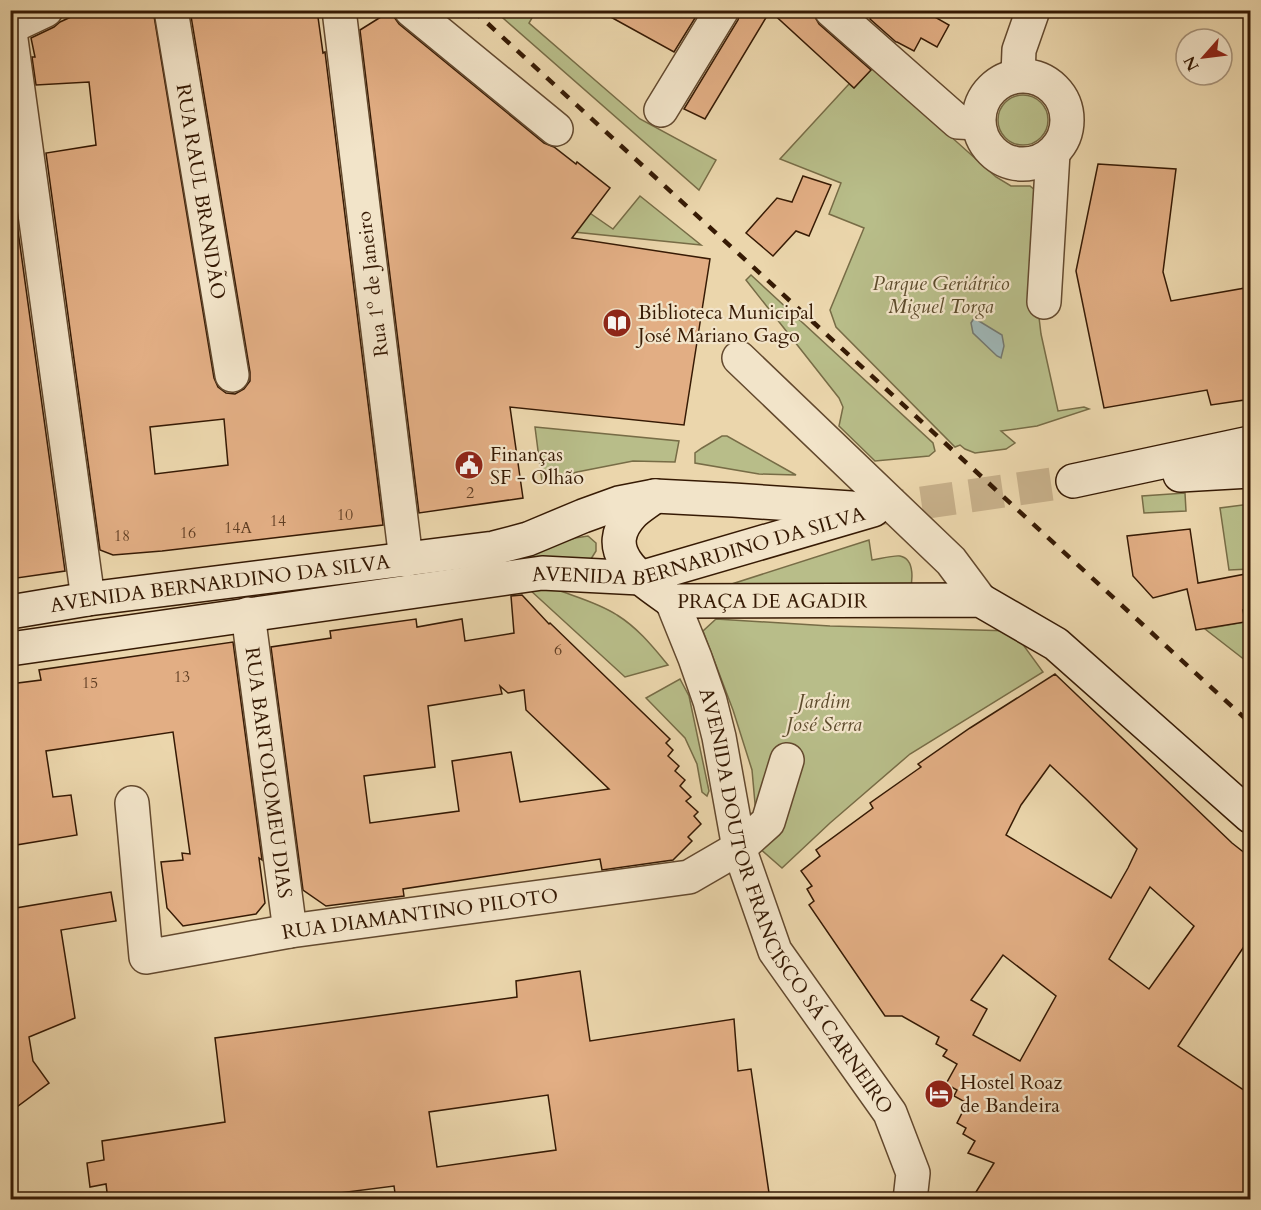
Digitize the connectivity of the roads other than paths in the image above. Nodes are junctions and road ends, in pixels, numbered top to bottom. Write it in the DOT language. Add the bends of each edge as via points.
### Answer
graph roads {
  1 [pos="46,10"];
  2 [pos="171,10"];
  3 [pos="411,10"];
  4 [pos="722,10"];
  5 [pos="1033,10"];
  6 [pos="341,12"];
  7 [pos="850,17"];
  8 [pos="10,27"];
  9 [pos="10,32"];
  10 [pos="1018,75"];
  11 [pos="661,110"];
  12 [pos="978,123"];
  13 [pos="556,129"];
  14 [pos="1053,153"];
  15 [pos="1044,302"];
  16 [pos="739,358"];
  17 [pos="232,375"];
  18 [pos="1251,443"];
  19 [pos="1251,471"];
  20 [pos="655,496"];
  21 [pos="406,560"];
  22 [pos="640,578"];
  23 [pos="88,599"];
  24 [pos="980,600"];
  25 [pos="672,601"];
  26 [pos="10,612"];
  27 [pos="248,614"];
  28 [pos="10,649"];
  29 [pos="787,760"];
  30 [pos="132,803"];
  31 [pos="1251,816"];
  32 [pos="739,848"];
  33 [pos="290,931"];
  34 [pos="910,1200"];
  1 -- 8 [label="street"];
  2 -- 17 [label="street, RUA RAUL BRANDÃO"];
  3 -- 13 [label="street"];
  4 -- 11 [label="street"];
  5 -- 10 [label="street" via="1019,50"];
  6 -- 21 [label="street, Rua 1º de Janeiro"];
  7 -- 12 [label="street" via="958,122"];
  9 -- 23 [label="street"];
  10 -- 12 [label="street" via="993,86 979,109"];
  10 -- 14 [label="street" via="1044,81 1064,102 1066,129"];
  12 -- 14 [label="street" via="981,137 1000,158 1027,164"];
  14 -- 15 [label="street"];
  16 -- 24 [label="street" via="951,561"];
  18 -- 19 [label="street" via="1073,481"];
  20 -- 21 [label="street, AVENIDA BERNARDINO DA SILVA" via="619,503 528,539 494,548"];
  20 -- 22 [label="street, PRAÇA DE AGADIR" via="633,513 619,538 625,561"];
  20 -- 22 [label="street, AVENIDA BERNARDINO DA SILVA" via="873,510"];
  21 -- 23 [label="street, AVENIDA BERNARDINO DA SILVA"];
  22 -- 25 [label="street, PRAÇA DE AGADIR"];
  22 -- 27 [label="street, AVENIDA BERNARDINO DA SILVA" via="542,573"];
  23 -- 26 [label="street, AVENIDA BERNARDINO DA SILVA"];
  24 -- 25 [label="street, PRAÇA DE AGADIR"];
  24 -- 31 [label="street" via="1056,644"];
  25 -- 32 [label="street, AVENIDA DOUTOR FRANCISCO SÁ CARNEIRO" via="710,701"];
  27 -- 28 [label="street, AVENIDA BERNARDINO DA SILVA"];
  27 -- 33 [label="street, RUA BARTOLOMEU DIAS"];
  29 -- 32 [label="street, RUA DIAMANTINO PILOTO" via="768,822"];
  30 -- 33 [label="street, RUA DIAMANTINO PILOTO" via="146,957"];
  32 -- 33 [label="street, RUA DIAMANTINO PILOTO" via="689,877"];
  32 -- 34 [label="street, AVENIDA DOUTOR FRANCISCO SÁ CARNEIRO" via="775,951 890,1113 913,1173"];
}
